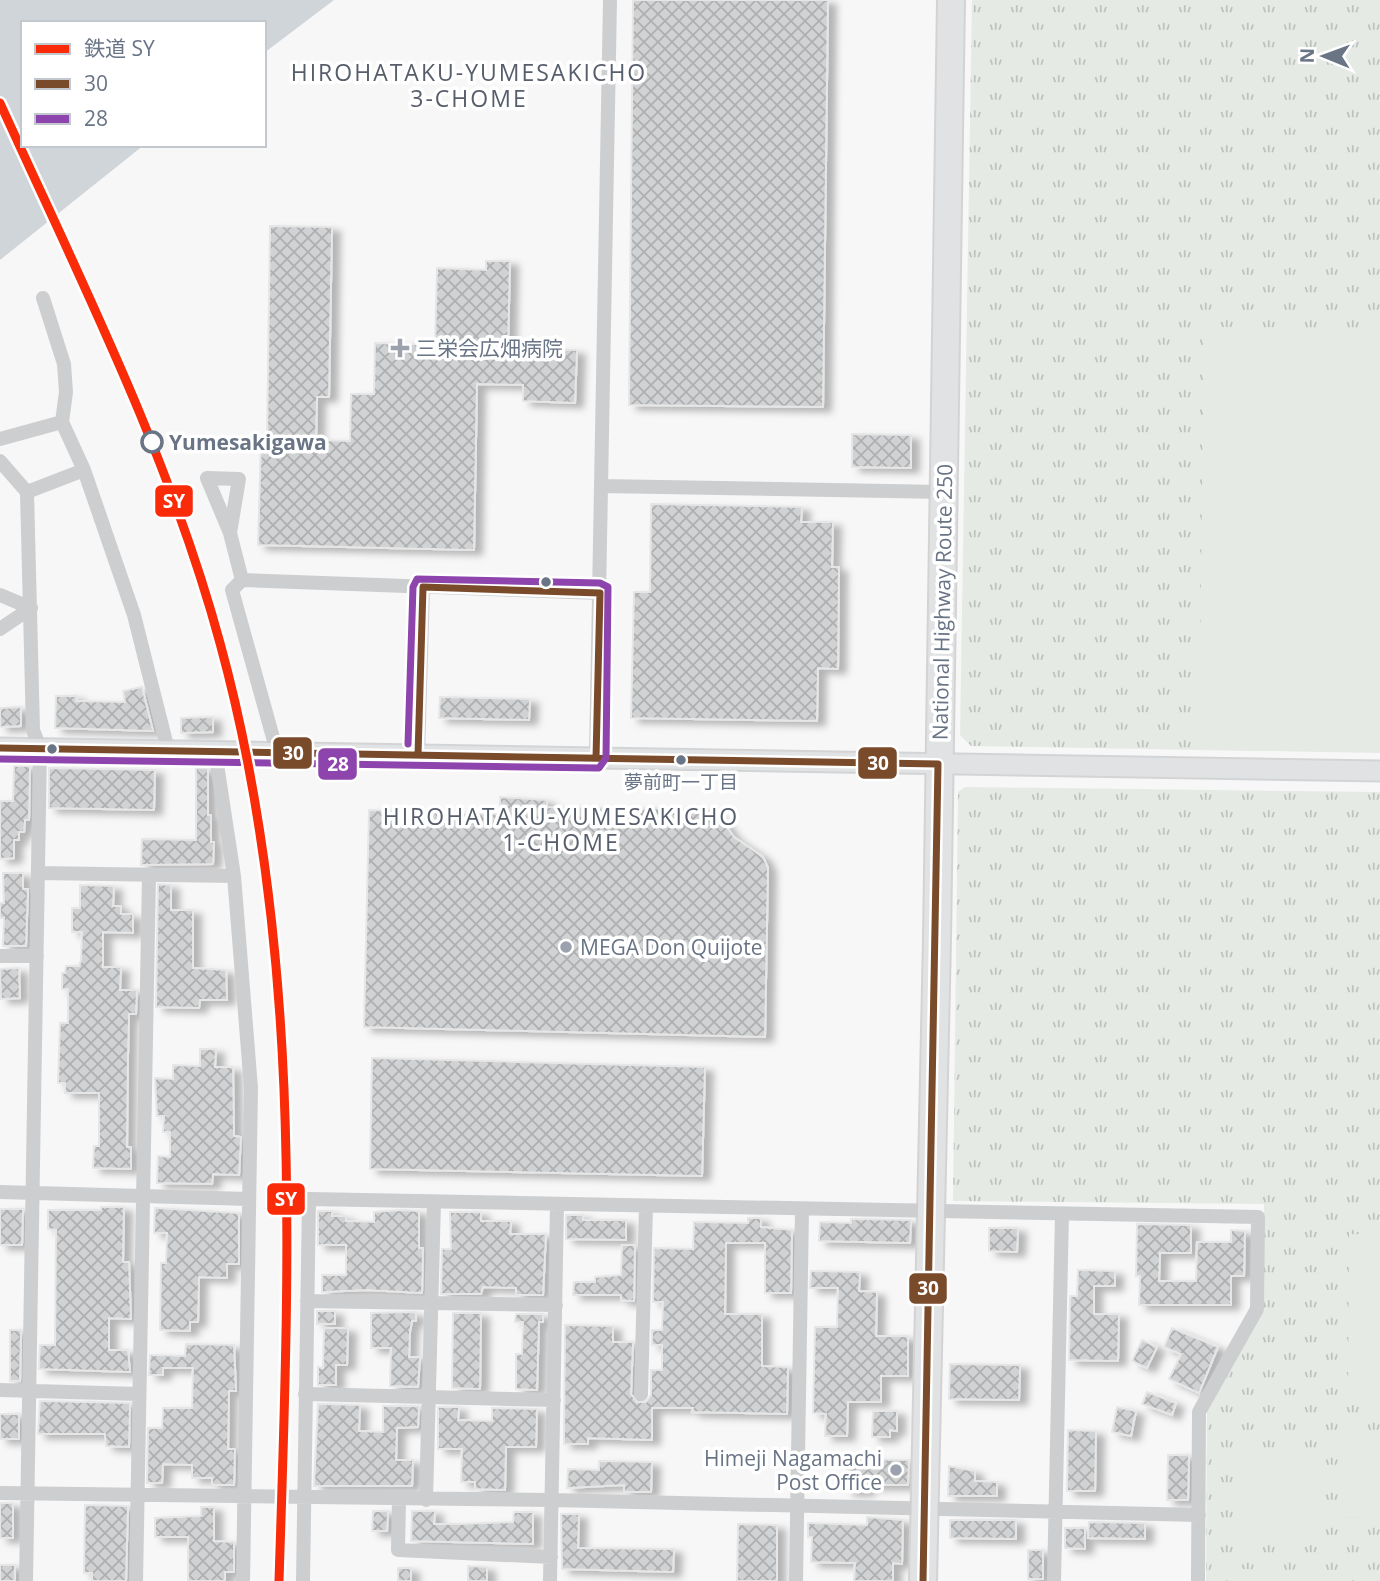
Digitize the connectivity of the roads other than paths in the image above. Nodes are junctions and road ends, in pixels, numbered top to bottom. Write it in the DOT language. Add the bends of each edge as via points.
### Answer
graph roads {
  1 [pos="610,0"];
  2 [pos="951,0"];
  3 [pos="43,298"];
  4 [pos="62,422"];
  5 [pos="0,439"];
  6 [pos="0,461"];
  7 [pos="84,470"];
  8 [pos="602,486"];
  9 [pos="27,492"];
  10 [pos="944,492"];
  11 [pos="230,533"];
  12 [pos="242,580"];
  13 [pos="423,587"];
  14 [pos="600,593"];
  15 [pos="0,595"];
  16 [pos="31,608"];
  17 [pos="0,629"];
  18 [pos="0,748"];
  19 [pos="40,748"];
  20 [pos="168,750"];
  21 [pos="215,751"];
  22 [pos="277,752"];
  23 [pos="418,755"];
  24 [pos="596,758"];
  25 [pos="938,764"];
  26 [pos="1380,771"];
  27 [pos="38,873"];
  28 [pos="149,876"];
  29 [pos="234,876"];
  30 [pos="0,956"];
  31 [pos="37,956"];
  32 [pos="0,1192"];
  33 [pos="32,1192"];
  34 [pos="141,1195"];
  35 [pos="249,1199"];
  36 [pos="434,1202"];
  37 [pos="557,1205"];
  38 [pos="646,1206"];
  39 [pos="802,1209"];
  40 [pos="931,1211"];
  41 [pos="1062,1214"];
  42 [pos="307,1301"];
  43 [pos="431,1303"];
  44 [pos="556,1305"];
  45 [pos="0,1390"];
  46 [pos="30,1391"];
  47 [pos="139,1394"];
  48 [pos="306,1394"];
  49 [pos="641,1394"];
  50 [pos="429,1397"];
  51 [pos="554,1399"];
  52 [pos="0,1493"];
  53 [pos="28,1493"];
  54 [pos="137,1495"];
  55 [pos="245,1496"];
  56 [pos="304,1497"];
  57 [pos="399,1499"];
  58 [pos="426,1500"];
  59 [pos="552,1500"];
  60 [pos="797,1506"];
  61 [pos="924,1508"];
  62 [pos="1055,1511"];
  63 [pos="1199,1515"];
  64 [pos="551,1557"];
  65 [pos="26,1581"];
  66 [pos="136,1581"];
  67 [pos="243,1581"];
  68 [pos="303,1581"];
  69 [pos="550,1581"];
  70 [pos="796,1581"];
  71 [pos="923,1581"];
  72 [pos="1054,1581"];
  73 [pos="1198,1581"];
  1 -- 8 [label="street"];
  2 -- 10 [label="highway, National Highway Route 250"];
  3 -- 4 [label="street" via="64,364"];
  4 -- 5 [label="street"];
  4 -- 7 [label="street"];
  6 -- 9 [label="street"];
  7 -- 9 [label="street"];
  7 -- 20 [label="street" via="134,615"];
  8 -- 10 [label="street"];
  8 -- 14 [label="street"];
  9 -- 16 [label="street"];
  10 -- 25 [label="highway, National Highway Route 250"];
  11 -- 12 [label="street"];
  12 -- 13 [label="street"];
  12 -- 22 [label="street" via="232,590"];
  13 -- 14 [label="street"];
  13 -- 23 [label="street"];
  14 -- 24 [label="street"];
  15 -- 16 [label="street"];
  16 -- 17 [label="street"];
  16 -- 19 [label="street" via="33,730"];
  18 -- 19 [label="main road"];
  19 -- 20 [label="main road"];
  19 -- 27 [label="street"];
  20 -- 21 [label="main road"];
  21 -- 22 [label="main road"];
  21 -- 29 [label="street"];
  22 -- 23 [label="main road"];
  23 -- 24 [label="main road"];
  24 -- 25 [label="main road"];
  25 -- 26 [label="main road"];
  25 -- 40 [label="highway, National Highway Route 250"];
  27 -- 28 [label="street"];
  27 -- 31 [label="street"];
  28 -- 29 [label="street"];
  28 -- 34 [label="street"];
  29 -- 35 [label="street" via="251,1088"];
  30 -- 31 [label="street"];
  31 -- 33 [label="street"];
  32 -- 33 [label="street"];
  33 -- 34 [label="street"];
  33 -- 46 [label="street"];
  34 -- 35 [label="street"];
  34 -- 47 [label="street"];
  35 -- 55 [label="street"];
  36 -- 37 [label="street"];
  36 -- 42 [label="street" via="309,1199"];
  36 -- 43 [label="street"];
  37 -- 38 [label="street"];
  37 -- 44 [label="street"];
  38 -- 39 [label="street"];
  38 -- 49 [label="street"];
  39 -- 40 [label="street"];
  39 -- 60 [label="street"];
  40 -- 41 [label="street"];
  40 -- 61 [label="highway, National Highway Route 250"];
  41 -- 62 [label="street"];
  41 -- 63 [label="street" via="1258,1217 1257,1309 1199,1412"];
  42 -- 43 [label="street"];
  42 -- 48 [label="street"];
  43 -- 44 [label="street"];
  43 -- 50 [label="street"];
  44 -- 51 [label="street"];
  45 -- 46 [label="street"];
  46 -- 47 [label="street"];
  46 -- 53 [label="street"];
  47 -- 54 [label="street"];
  48 -- 50 [label="street"];
  48 -- 56 [label="street"];
  50 -- 51 [label="street"];
  50 -- 58 [label="street"];
  51 -- 59 [label="street"];
  52 -- 53 [label="street"];
  53 -- 54 [label="street"];
  53 -- 65 [label="street"];
  54 -- 55 [label="street"];
  54 -- 66 [label="street"];
  55 -- 56 [label="street"];
  55 -- 67 [label="street"];
  56 -- 57 [label="street"];
  56 -- 68 [label="street"];
  57 -- 58 [label="street"];
  57 -- 64 [label="street" via="398,1550"];
  58 -- 59 [label="street"];
  59 -- 60 [label="street"];
  59 -- 64 [label="street"];
  60 -- 61 [label="street"];
  60 -- 70 [label="street"];
  61 -- 62 [label="street"];
  61 -- 71 [label="highway, National Highway Route 250"];
  62 -- 63 [label="street"];
  62 -- 72 [label="street"];
  63 -- 73 [label="street"];
  64 -- 69 [label="street"];
}
